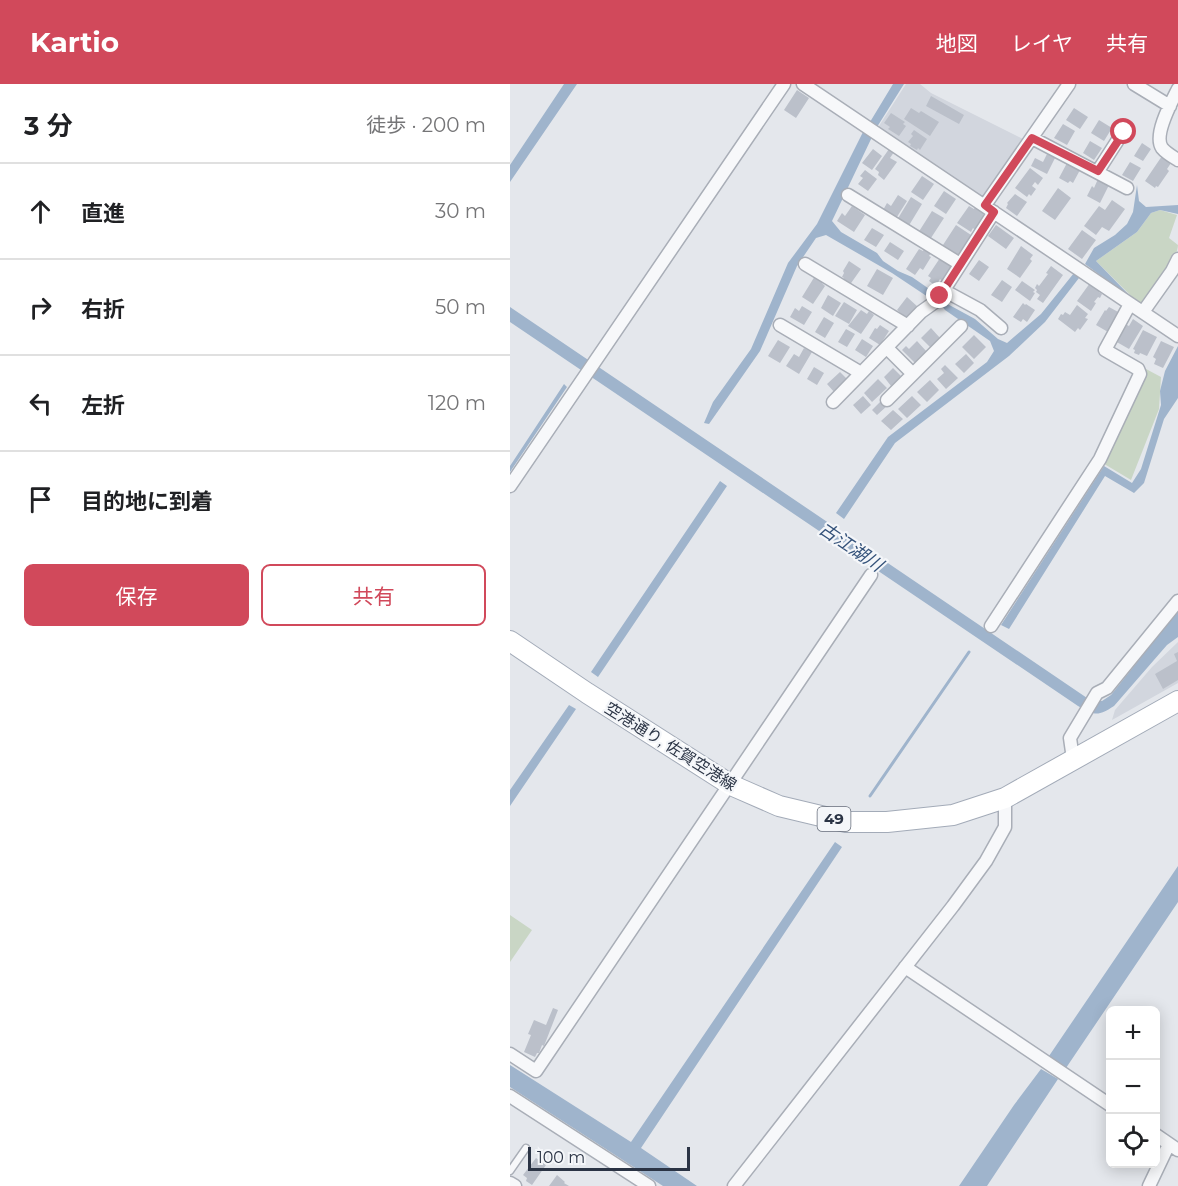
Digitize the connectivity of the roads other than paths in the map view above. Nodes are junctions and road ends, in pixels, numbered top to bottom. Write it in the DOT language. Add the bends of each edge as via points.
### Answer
graph roads {
  1 [pos="784,84"];
  2 [pos="803,84"];
  3 [pos="1069,84"];
  4 [pos="1134,84"];
  5 [pos="1178,88"];
  6 [pos="1170,106"];
  7 [pos="1124,132"];
  8 [pos="1032,138"];
  9 [pos="1178,160"];
  10 [pos="1098,171"];
  11 [pos="1127,188"];
  12 [pos="848,195"];
  13 [pos="989,209"];
  14 [pos="1178,259"];
  15 [pos="806,264"];
  16 [pos="960,264"];
  17 [pos="940,296"];
  18 [pos="1130,304"];
  19 [pos="1143,312"];
  20 [pos="780,325"];
  21 [pos="908,326"];
  22 [pos="960,326"];
  23 [pos="1001,328"];
  24 [pos="1178,336"];
  25 [pos="887,348"];
  26 [pos="861,373"];
  27 [pos="913,374"];
  28 [pos="887,400"];
  29 [pos="833,402"];
  30 [pos="510,486"];
  31 [pos="871,575"];
  32 [pos="1178,601"];
  33 [pos="991,626"];
  34 [pos="510,641"];
  35 [pos="1178,701"];
  36 [pos="1073,759"];
  37 [pos="731,785"];
  38 [pos="1005,798"];
  39 [pos="905,967"];
  40 [pos="510,1054"];
  41 [pos="510,1096"];
  42 [pos="1106,1102"];
  43 [pos="1160,1138"];
  44 [pos="1174,1147"];
  45 [pos="526,1148"];
  46 [pos="511,1182"];
  47 [pos="649,1186"];
  48 [pos="734,1186"];
  49 [pos="1149,1186"];
  1 -- 30 [label="street"];
  2 -- 13 [label="street"];
  3 -- 8 [label="street"];
  4 -- 6 [label="street"];
  5 -- 6 [label="street"];
  6 -- 9 [label="street" via="1160,141 1164,150"];
  7 -- 10 [label="street"];
  8 -- 10 [label="street"];
  8 -- 13 [label="street"];
  10 -- 11 [label="street"];
  12 -- 16 [label="street"];
  13 -- 16 [label="street"];
  13 -- 18 [label="street"];
  14 -- 19 [label="street"];
  15 -- 21 [label="street"];
  16 -- 17 [label="street"];
  17 -- 21 [label="street"];
  17 -- 23 [label="street" via="980,310"];
  18 -- 19 [label="street"];
  18 -- 33 [label="street" via="1105,350 1140,374 1100,459"];
  19 -- 24 [label="street"];
  20 -- 26 [label="street"];
  21 -- 25 [label="street"];
  22 -- 27 [label="street"];
  25 -- 26 [label="street"];
  25 -- 27 [label="street"];
  26 -- 29 [label="street"];
  27 -- 28 [label="street"];
  31 -- 37 [label="street"];
  32 -- 36 [label="street" via="1082,716 1070,738"];
  34 -- 37 [label="main road, 空港通り, 佐賀空港線 / 49"];
  35 -- 36 [label="main road, 空港通り, 佐賀空港線 / 49"];
  36 -- 38 [label="main road, 空港通り, 佐賀空港線 / 49"];
  37 -- 38 [label="main road, 空港通り, 佐賀空港線 / 49" via="779,806 846,822 953,815"];
  37 -- 40 [label="street" via="536,1071"];
  38 -- 39 [label="street" via="1005,827 986,861"];
  39 -- 42 [label="street"];
  39 -- 48 [label="street"];
  41 -- 47 [label="street"];
  43 -- 44 [label="street"];
  44 -- 49 [label="street"];
  45 -- 46 [label="lane"];
}
